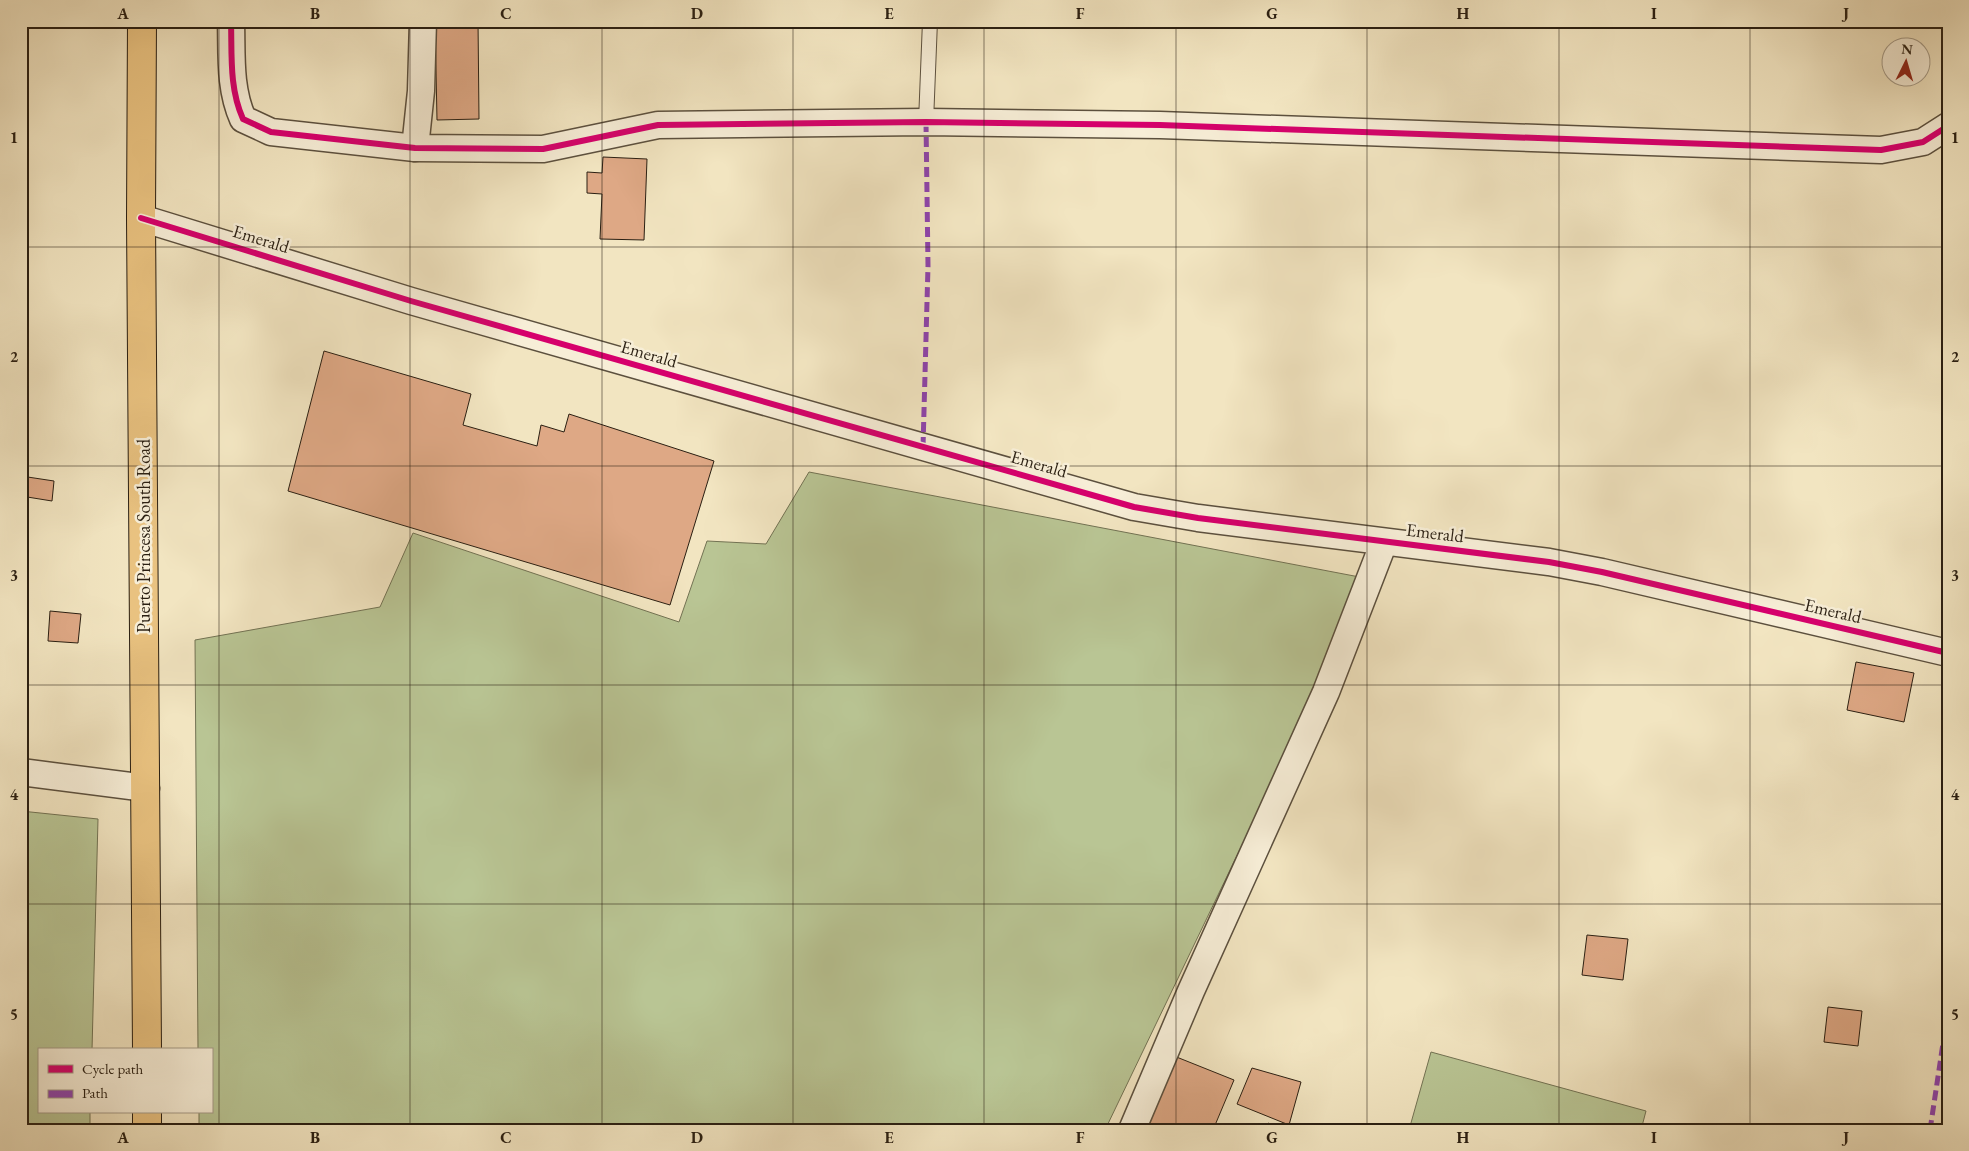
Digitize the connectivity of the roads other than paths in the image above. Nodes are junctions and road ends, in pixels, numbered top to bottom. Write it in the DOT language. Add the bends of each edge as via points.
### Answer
graph roads {
  1 [pos="142,21"];
  2 [pos="231,21"];
  3 [pos="423,21"];
  4 [pos="930,21"];
  5 [pos="926,122"];
  6 [pos="1948,126"];
  7 [pos="415,148"];
  8 [pos="141,218"];
  9 [pos="1384,542"];
  10 [pos="1948,653"];
  11 [pos="21,772"];
  12 [pos="146,788"];
  13 [pos="147,1048"];
  14 [pos="147,1114"];
  15 [pos="148,1130"];
  16 [pos="1132,1130"];
  1 -- 8 [label="main road, Puerto Princesa South Road"];
  2 -- 7 [label="street" via="232,78 243,119 271,132"];
  3 -- 7 [label="street"];
  4 -- 5 [label="lane"];
  5 -- 6 [label="street" via="1170,125 1881,150 1923,142"];
  5 -- 7 [label="street" via="658,125 543,149"];
  8 -- 9 [label="street, Emerald" via="411,301 1134,507"];
  8 -- 12 [label="main road, Puerto Princesa South Road"];
  9 -- 10 [label="street, Emerald" via="1576,567"];
  9 -- 16 [label="street" via="1326,692"];
  11 -- 12 [label="street"];
  12 -- 13 [label="main road, Puerto Princesa South Road"];
  14 -- 15 [label="main road"];
}
